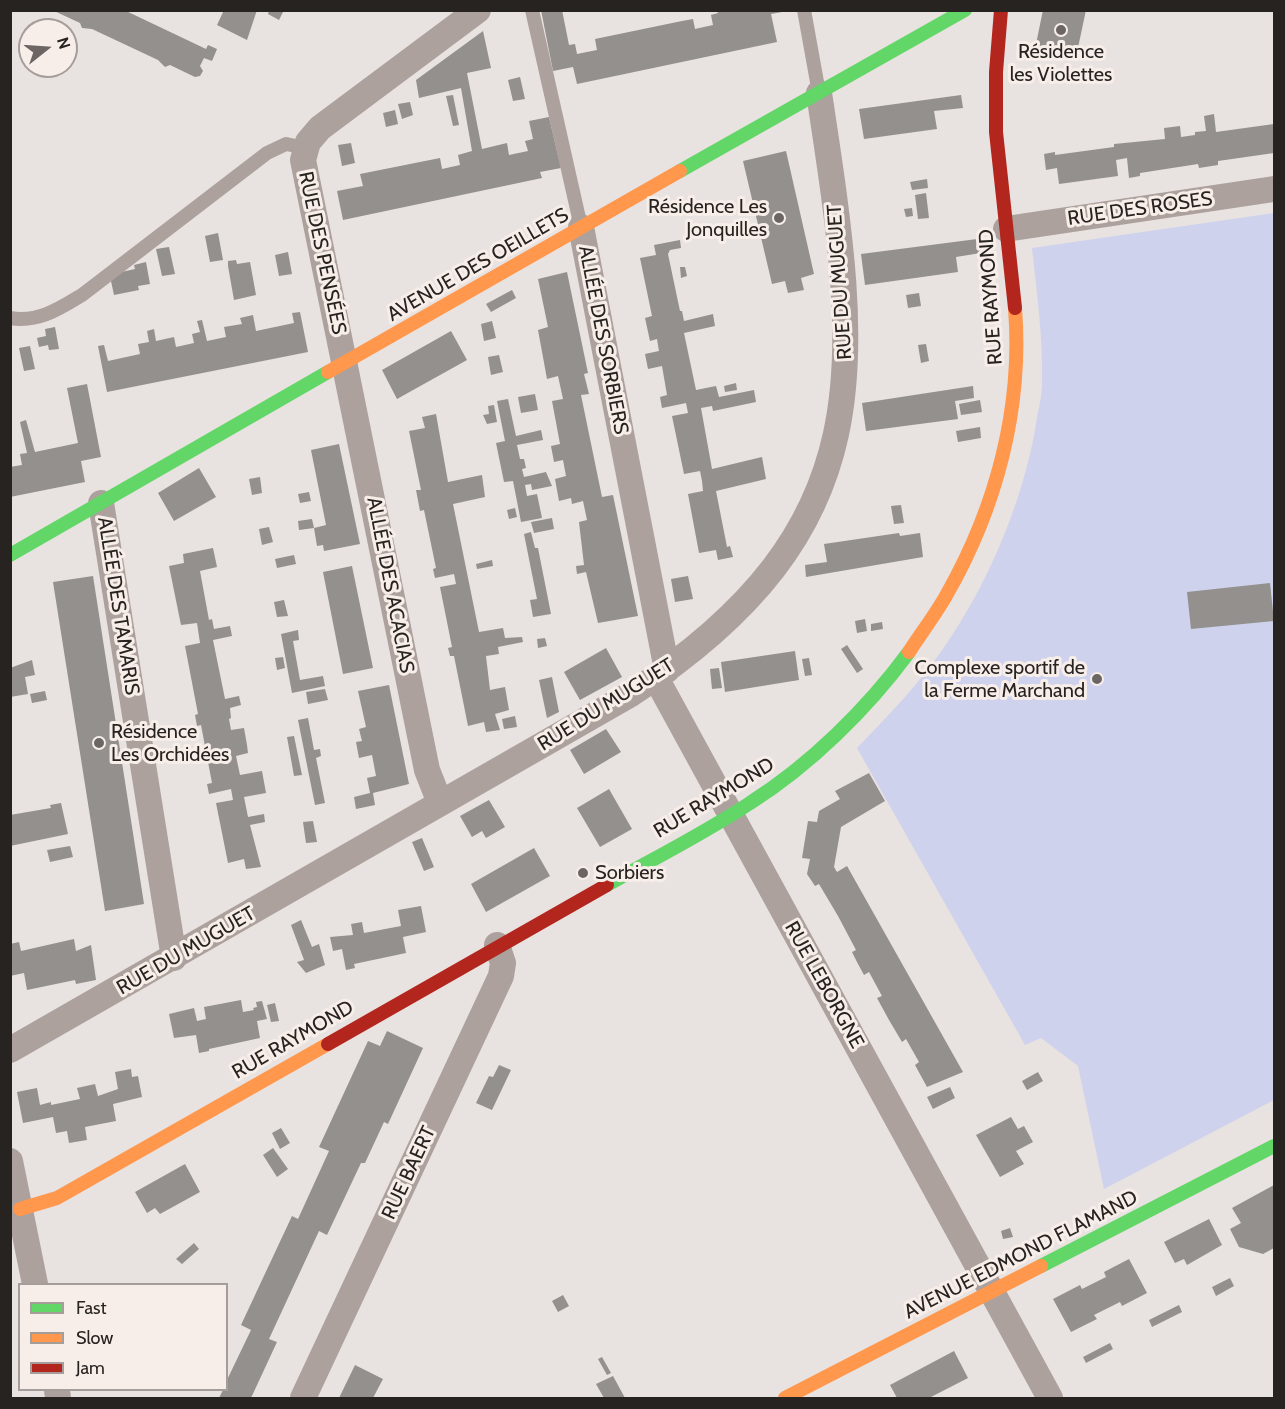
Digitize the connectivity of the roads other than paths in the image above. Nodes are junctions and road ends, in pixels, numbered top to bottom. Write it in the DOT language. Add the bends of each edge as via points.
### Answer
graph roads {
  1 [pos="478,10"];
  2 [pos="532,10"];
  3 [pos="804,10"];
  4 [pos="965,10"];
  5 [pos="1001,10"];
  6 [pos="819,93"];
  7 [pos="306,148"];
  8 [pos="1275,189"];
  9 [pos="581,227"];
  10 [pos="1006,229"];
  11 [pos="10,318"];
  12 [pos="345,364"];
  13 [pos="101,503"];
  14 [pos="10,555"];
  15 [pos="661,674"];
  16 [pos="440,803"];
  17 [pos="731,814"];
  18 [pos="497,945"];
  19 [pos="174,958"];
  20 [pos="10,1050"];
  21 [pos="1275,1146"];
  22 [pos="10,1161"];
  23 [pos="20,1209"];
  24 [pos="35,1283"];
  25 [pos="993,1292"];
  26 [pos="303,1398"];
  27 [pos="785,1398"];
  28 [pos="1050,1398"];
  1 -- 7 [label="street, RUE DES PENSÉES" via="320,128"];
  2 -- 9 [label="lane, ALLÉE DES SORBIERS"];
  3 -- 6 [label="lane, RUE DU MUGUET"];
  4 -- 6 [label="street, AVENUE DES OEILLETS"];
  5 -- 10 [label="street, RUE RAYMOND" via="996,133"];
  6 -- 9 [label="street, AVENUE DES OEILLETS"];
  6 -- 15 [label="street, RUE DU MUGUET" via="838,213 846,324 845,380 834,450 807,519 773,571 734,614"];
  7 -- 11 [label="lane" via="286,144 267,153 58,310 24,320"];
  7 -- 12 [label="street, RUE DES PENSÉES" via="303,167"];
  8 -- 10 [label="street, RUE DES ROSES"];
  9 -- 12 [label="street, AVENUE DES OEILLETS"];
  9 -- 15 [label="street, ALLÉE DES SORBIERS"];
  10 -- 17 [label="street, RUE RAYMOND" via="1016,323 1014,396 1000,475 969,554 939,608 888,678 808,759"];
  12 -- 13 [label="street, AVENUE DES OEILLETS"];
  12 -- 16 [label="street, ALLÉE DES ACACIAS" via="427,770"];
  13 -- 14 [label="street, AVENUE DES OEILLETS"];
  13 -- 19 [label="street, ALLÉE DES TAMARIS"];
  15 -- 16 [label="street, RUE DU MUGUET"];
  15 -- 17 [label="street, RUE LEBORGNE"];
  16 -- 19 [label="street, RUE DU MUGUET"];
  17 -- 18 [label="street, RUE RAYMOND"];
  17 -- 25 [label="street, RUE LEBORGNE"];
  18 -- 23 [label="street, RUE RAYMOND" via="52,1200"];
  18 -- 26 [label="street, RUE BAERT" via="503,963 501,976"];
  19 -- 20 [label="street, RUE DU MUGUET"];
  21 -- 25 [label="street, AVENUE EDMOND FLAMAND"];
  22 -- 23 [label="street"];
  23 -- 24 [label="street"];
  25 -- 27 [label="street, AVENUE EDMOND FLAMAND"];
  25 -- 28 [label="street, RUE LEBORGNE"];
}
